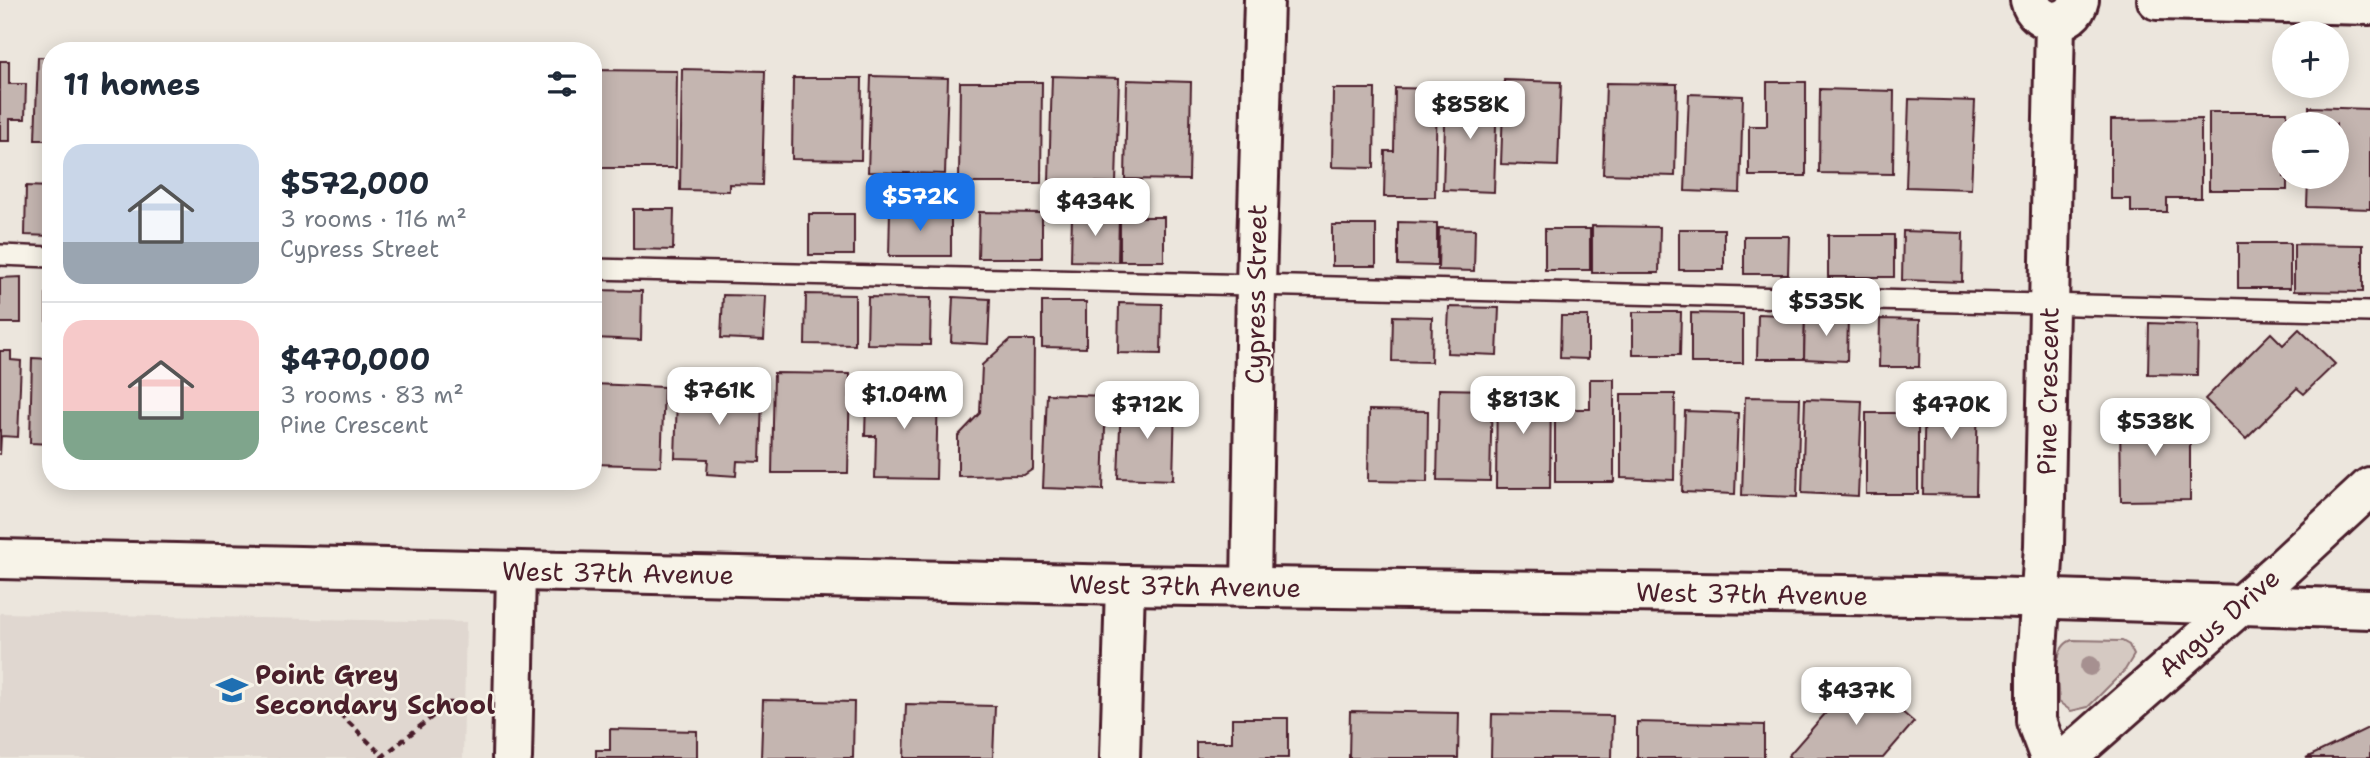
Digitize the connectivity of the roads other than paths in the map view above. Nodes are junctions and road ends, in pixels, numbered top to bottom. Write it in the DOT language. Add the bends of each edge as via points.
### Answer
graph roads {
  1 [pos="1264,0"];
  2 [pos="2157,0"];
  3 [pos="2370,5"];
  4 [pos="2055,7"];
  5 [pos="0,255"];
  6 [pos="42,257"];
  7 [pos="602,270"];
  8 [pos="1256,284"];
  9 [pos="2050,304"];
  10 [pos="2370,312"];
  11 [pos="2370,487"];
  12 [pos="0,559"];
  13 [pos="516,572"];
  14 [pos="1125,585"];
  15 [pos="1251,587"];
  16 [pos="2041,599"];
  17 [pos="2240,605"];
  18 [pos="2370,609"];
  19 [pos="512,758"];
  20 [pos="1120,758"];
  21 [pos="2050,758"];
  22 [pos="2067,758"];
  1 -- 8 [label="street, Cypress Street"];
  2 -- 3 [label="street"];
  4 -- 9 [label="street, Pine Crescent"];
  5 -- 6 [label="lane"];
  7 -- 8 [label="lane"];
  8 -- 9 [label="lane"];
  8 -- 15 [label="street, Cypress Street"];
  9 -- 10 [label="lane"];
  9 -- 16 [label="street, Pine Crescent"];
  11 -- 17 [label="street, Angus Drive"];
  12 -- 13 [label="street, West 37th Avenue"];
  13 -- 14 [label="street, West 37th Avenue"];
  13 -- 19 [label="street"];
  14 -- 15 [label="street, West 37th Avenue"];
  14 -- 20 [label="street"];
  15 -- 16 [label="street, West 37th Avenue"];
  16 -- 17 [label="street, West 37th Avenue"];
  16 -- 21 [label="street, Pine Crescent" via="2036,721"];
  17 -- 18 [label="street, West 37th Avenue"];
  17 -- 22 [label="street, Angus Drive"];
}
